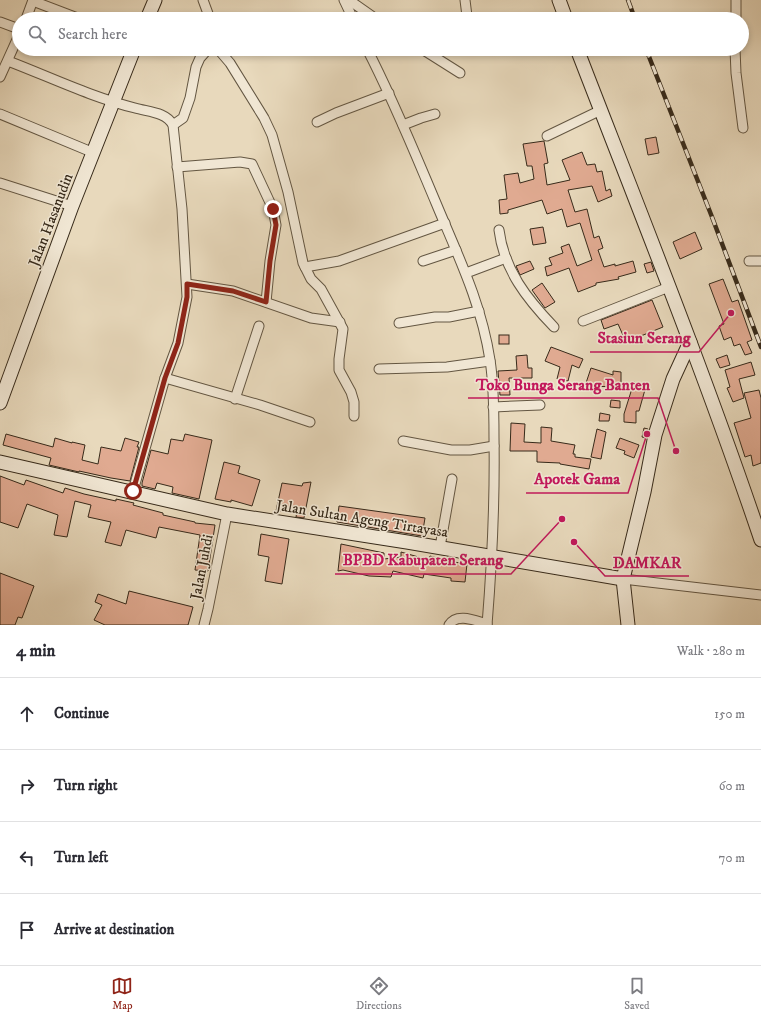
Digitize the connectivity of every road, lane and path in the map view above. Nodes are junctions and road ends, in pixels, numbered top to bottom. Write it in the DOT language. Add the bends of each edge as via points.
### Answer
graph roads {
  1 [pos="33,0"];
  2 [pos="155,0"];
  3 [pos="203,0"];
  4 [pos="344,0"];
  5 [pos="349,0"];
  6 [pos="464,0"];
  7 [pos="559,0"];
  8 [pos="736,0"];
  9 [pos="29,12"];
  10 [pos="63,12"];
  11 [pos="149,12"];
  12 [pos="207,12"];
  13 [pos="350,12"];
  14 [pos="366,12"];
  15 [pos="466,12"];
  16 [pos="563,12"];
  17 [pos="736,12"];
  18 [pos="0,22"];
  19 [pos="12,26"];
  20 [pos="12,52"];
  21 [pos="131,56"];
  22 [pos="202,56"];
  23 [pos="224,56"];
  24 [pos="370,56"];
  25 [pos="433,56"];
  26 [pos="581,56"];
  27 [pos="735,56"];
  28 [pos="8,61"];
  29 [pos="460,73"];
  30 [pos="0,77"];
  31 [pos="389,93"];
  32 [pos="114,103"];
  33 [pos="601,110"];
  34 [pos="0,114"];
  35 [pos="436,114"];
  36 [pos="317,122"];
  37 [pos="173,125"];
  38 [pos="403,125"];
  39 [pos="743,128"];
  40 [pos="547,136"];
  41 [pos="94,153"];
  42 [pos="177,167"];
  43 [pos="0,183"];
  44 [pos="72,206"];
  45 [pos="445,223"];
  46 [pos="499,230"];
  47 [pos="456,250"];
  48 [pos="506,258"];
  49 [pos="423,261"];
  50 [pos="749,261"];
  51 [pos="761,261"];
  52 [pos="305,267"];
  53 [pos="466,273"];
  54 [pos="187,284"];
  55 [pos="669,287"];
  56 [pos="266,302"];
  57 [pos="479,311"];
  58 [pos="583,321"];
  59 [pos="340,322"];
  60 [pos="399,323"];
  61 [pos="259,326"];
  62 [pos="554,327"];
  63 [pos="690,342"];
  64 [pos="490,361"];
  65 [pos="379,370"];
  66 [pos="165,378"];
  67 [pos="235,399"];
  68 [pos="0,403"];
  69 [pos="540,405"];
  70 [pos="493,407"];
  71 [pos="354,416"];
  72 [pos="310,422"];
  73 [pos="403,441"];
  74 [pos="494,446"];
  75 [pos="0,462"];
  76 [pos="452,479"];
  77 [pos="133,491"];
  78 [pos="227,514"];
  79 [pos="761,540"];
  80 [pos="440,548"];
  81 [pos="491,557"];
  82 [pos="623,579"];
  83 [pos="761,595"];
  84 [pos="204,625"];
  85 [pos="449,625"];
  86 [pos="487,625"];
  87 [pos="628,625"];
  1 -- 9 [label="street"];
  1 -- 10 [label="street"];
  2 -- 11 [label="main road"];
  3 -- 12 [label="street"];
  4 -- 13 [label="street"];
  5 -- 14 [label="street"];
  6 -- 15 [label="street"];
  7 -- 16 [label="main road"];
  8 -- 17 [label="street"];
  18 -- 19 [label="street"];
  20 -- 28 [label="street"];
  21 -- 32 [label="main road, Jalan Hasanudin"];
  22 -- 37 [label="street" via="196,67 183,118"];
  23 -- 52 [label="street" via="272,135"];
  24 -- 31 [label="street"];
  25 -- 29 [label="street"];
  26 -- 33 [label="main road"];
  27 -- 39 [label="street"];
  28 -- 30 [label="street"];
  28 -- 32 [label="street"];
  31 -- 36 [label="street"];
  31 -- 38 [label="street"];
  32 -- 37 [label="street" via="164,115"];
  32 -- 41 [label="main road, Jalan Hasanudin"];
  33 -- 40 [label="street"];
  33 -- 55 [label="main road"];
  34 -- 41 [label="street"];
  35 -- 38 [label="street"];
  37 -- 42 [label="street"];
  38 -- 45 [label="street"];
  41 -- 44 [label="main road, Jalan Hasanudin"];
  42 -- 54 [label="street"];
  42 -- 56 [label="street" via="240,162 252,164 273,209 276,225"];
  43 -- 44 [label="street"];
  44 -- 68 [label="main road, Jalan Hasanudin"];
  45 -- 47 [label="street"];
  45 -- 52 [label="street" via="339,260"];
  46 -- 48 [label="street" via="501,247"];
  47 -- 49 [label="street"];
  47 -- 53 [label="street"];
  48 -- 53 [label="street"];
  48 -- 62 [label="street" via="521,288"];
  50 -- 51 [label="street"];
  52 -- 59 [label="street"];
  53 -- 57 [label="street"];
  54 -- 56 [label="street" via="233,291"];
  54 -- 66 [label="street" via="178,343"];
  55 -- 58 [label="street"];
  55 -- 63 [label="main road"];
  56 -- 59 [label="street" via="311,318"];
  57 -- 60 [label="street"];
  57 -- 64 [label="street"];
  59 -- 71 [label="street" via="343,332 339,370 351,392"];
  61 -- 67 [label="street"];
  63 -- 79 [label="main road"];
  63 -- 82 [label="main road" via="673,379 655,435"];
  64 -- 65 [label="street" via="447,367"];
  64 -- 70 [label="street"];
  66 -- 67 [label="street"];
  66 -- 77 [label="street"];
  67 -- 72 [label="street"];
  69 -- 70 [label="street"];
  70 -- 74 [label="street"];
  73 -- 74 [label="street" via="452,450"];
  74 -- 81 [label="street"];
  75 -- 77 [label="main road, Jalan Sultan Ageng Tirtayasa"];
  76 -- 80 [label="street"];
  77 -- 78 [label="main road, Jalan Sultan Ageng Tirtayasa"];
  78 -- 80 [label="main road, Jalan Sultan Ageng Tirtayasa"];
  78 -- 84 [label="street, Jalan Juhdi"];
  80 -- 81 [label="main road, Jalan Sultan Ageng Tirtayasa"];
  81 -- 82 [label="main road, Jalan Sultan Ageng Tirtayasa"];
  81 -- 86 [label="street"];
  82 -- 83 [label="street"];
  82 -- 87 [label="main road"];
  85 -- 86 [label="street" via="460,618"];
}
